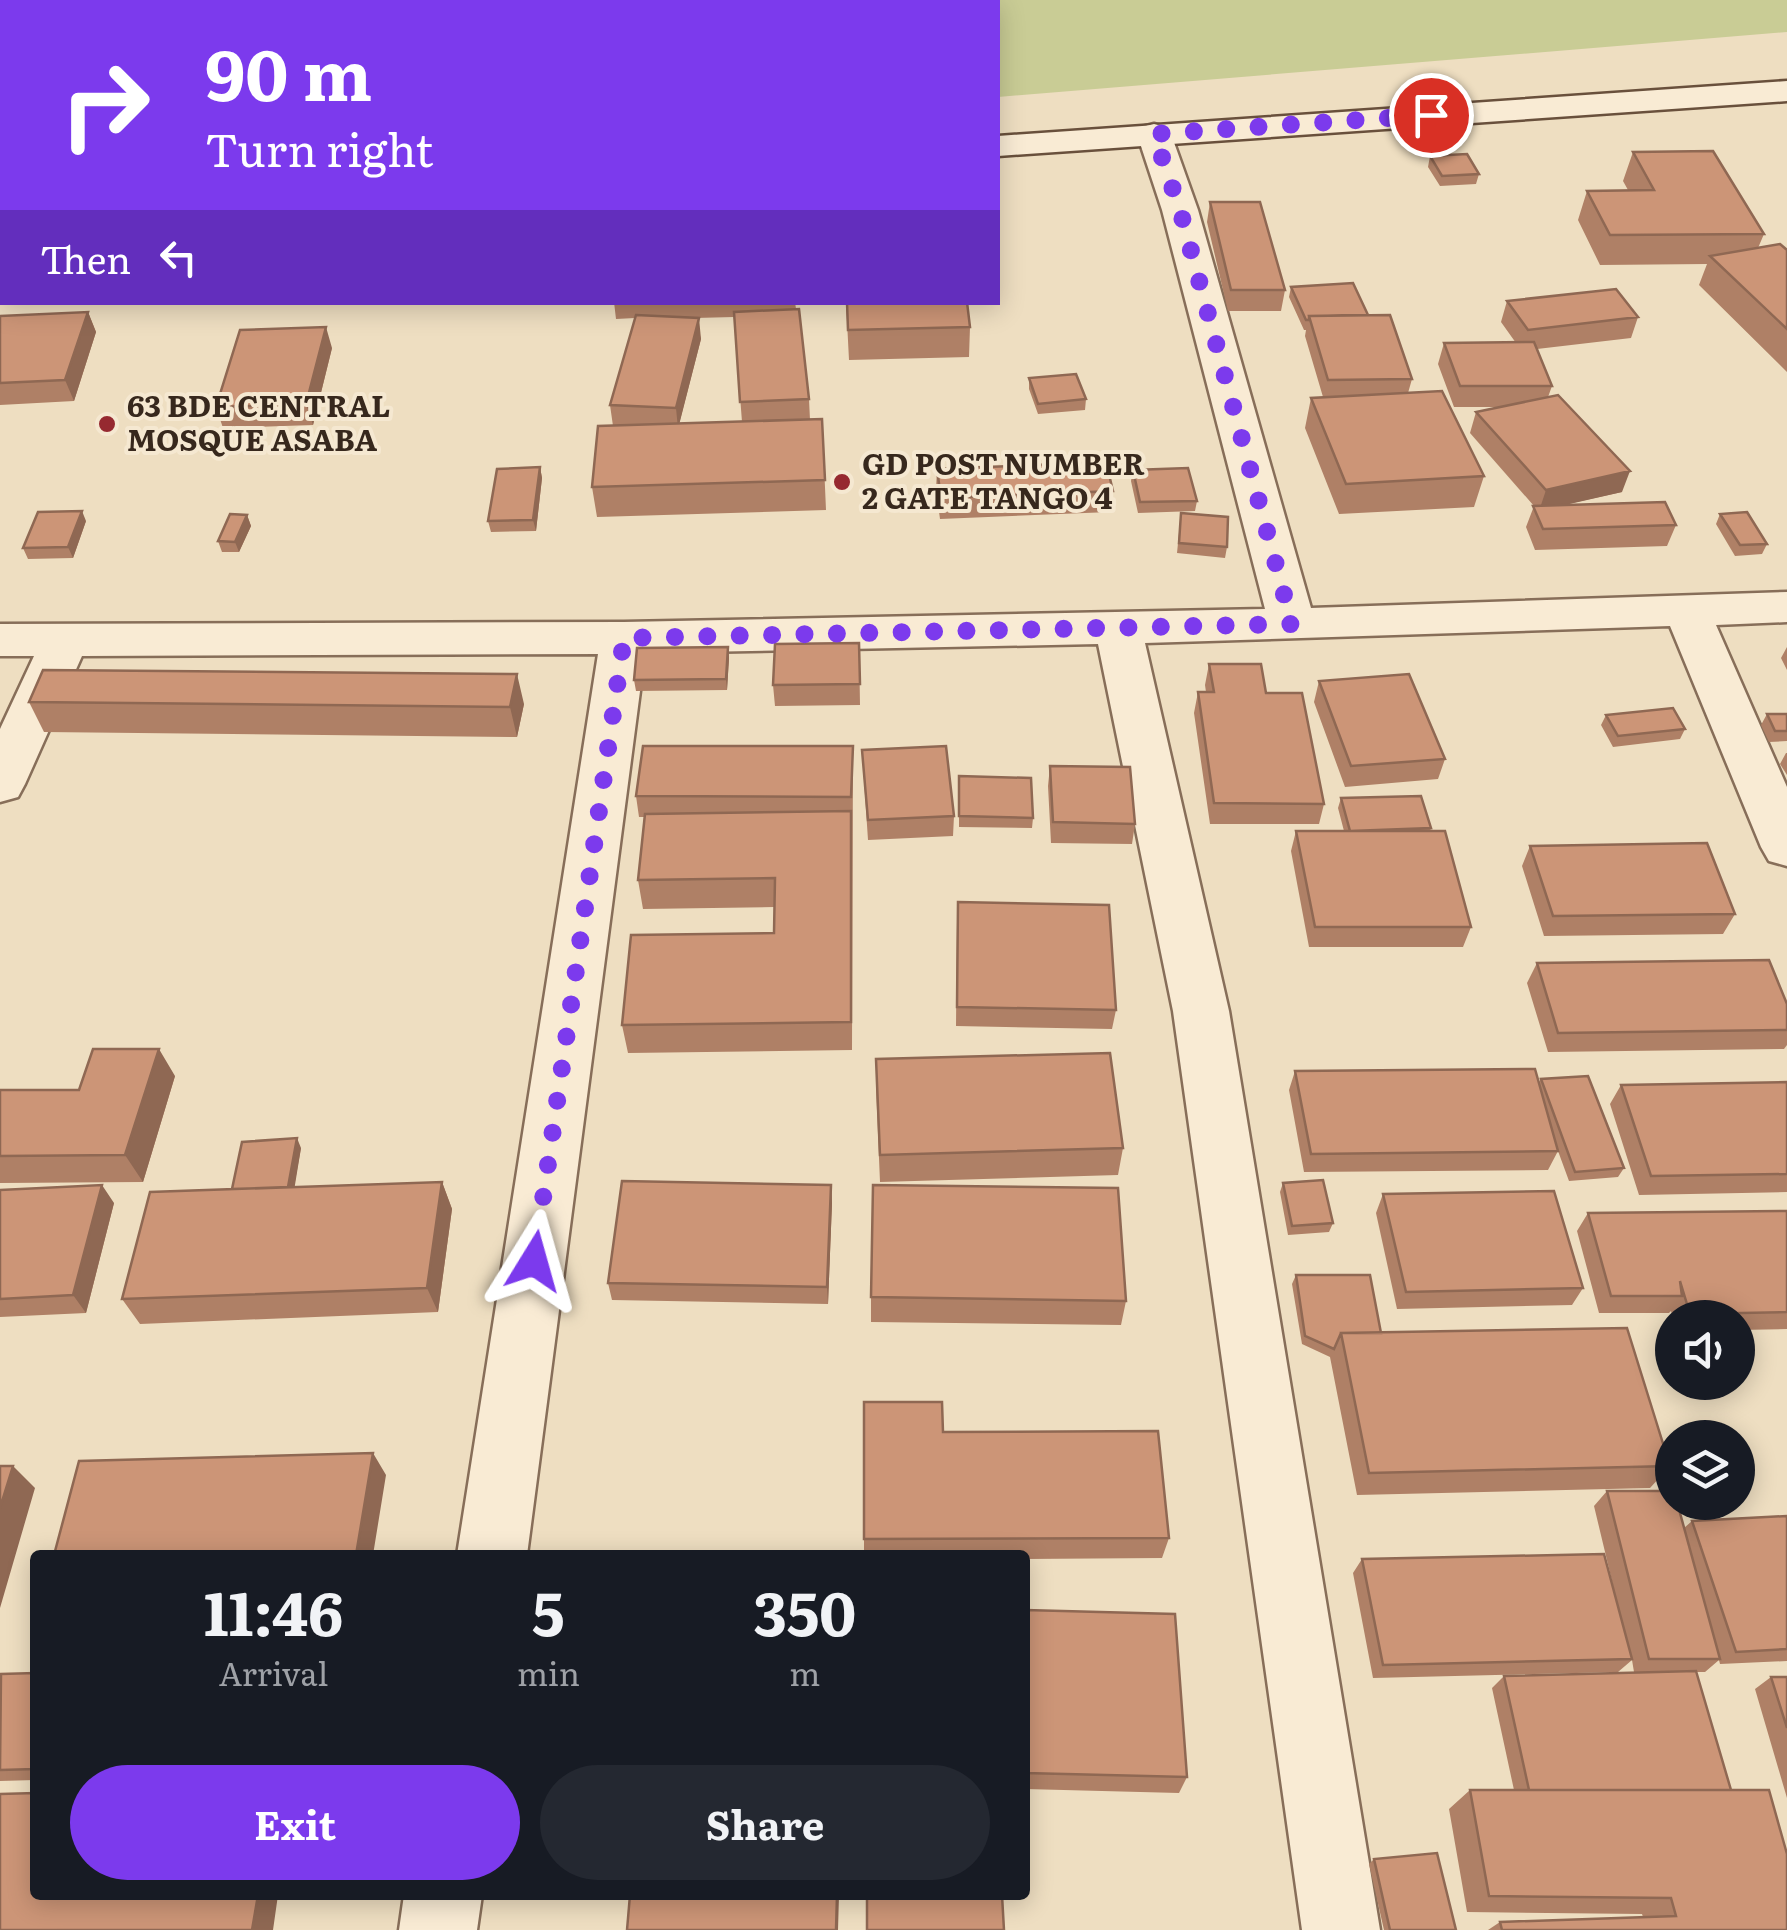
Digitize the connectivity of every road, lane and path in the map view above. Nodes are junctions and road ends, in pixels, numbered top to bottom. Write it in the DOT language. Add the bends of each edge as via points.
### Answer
graph roads {
  1 [pos="1787,91"];
  2 [pos="1154,134"];
  3 [pos="1000,146"];
  4 [pos="1787,608"];
  5 [pos="1688,614"];
  6 [pos="1292,624"];
  7 [pos="1118,625"];
  8 [pos="624,638"];
  9 [pos="0,640"];
  10 [pos="65,640"];
  11 [pos="0,784"];
  12 [pos="1787,847"];
  13 [pos="493,1550"];
  14 [pos="442,1900"];
  15 [pos="438,1930"];
  16 [pos="1341,1930"];
  1 -- 2 [label="street"];
  2 -- 3 [label="street"];
  2 -- 6 [label="street"];
  4 -- 5 [label="street"];
  5 -- 6 [label="street"];
  5 -- 12 [label="street"];
  6 -- 7 [label="street"];
  7 -- 8 [label="street"];
  7 -- 16 [label="street" via="1202,1011"];
  8 -- 10 [label="street"];
  8 -- 13 [label="street"];
  9 -- 10 [label="street"];
  10 -- 11 [label="street"];
  14 -- 15 [label="street"];
}
